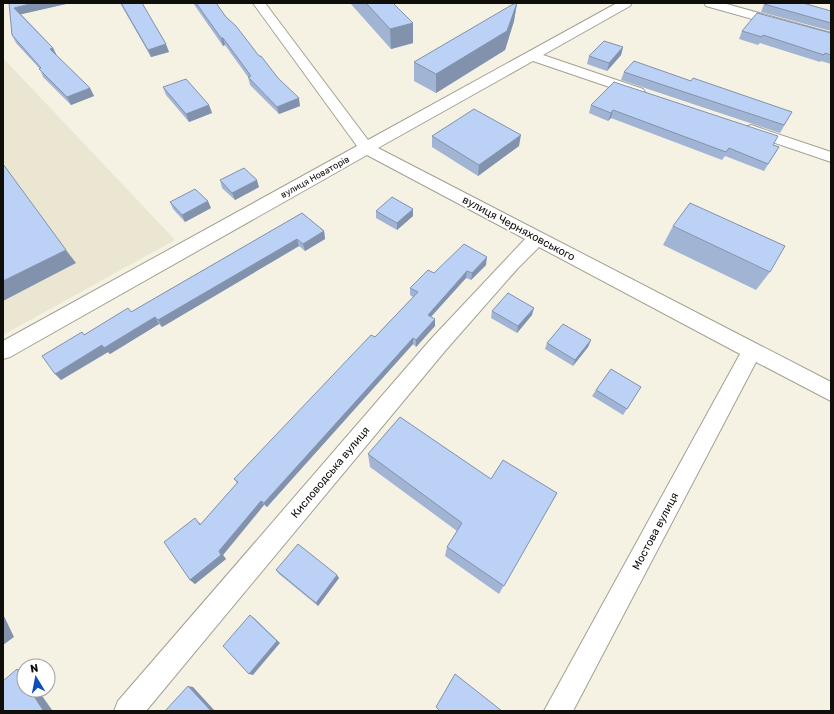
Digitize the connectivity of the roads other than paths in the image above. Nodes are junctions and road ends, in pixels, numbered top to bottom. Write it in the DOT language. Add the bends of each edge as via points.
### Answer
graph roads {
  1 [pos="259,3"];
  2 [pos="626,3"];
  3 [pos="710,3"];
  4 [pos="831,37"];
  5 [pos="532,56"];
  6 [pos="652,96"];
  7 [pos="741,127"];
  8 [pos="366,148"];
  9 [pos="831,157"];
  10 [pos="538,238"];
  11 [pos="3,351"];
  12 [pos="752,351"];
  13 [pos="831,392"];
  14 [pos="128,711"];
  15 [pos="558,711"];
  1 -- 8 [label="street, вулиця Черняховського"];
  2 -- 5 [label="street, вулиця Новаторів"];
  3 -- 4 [label="street"];
  5 -- 6 [label="street"];
  5 -- 8 [label="street, вулиця Новаторів"];
  7 -- 9 [label="street"];
  8 -- 10 [label="street, вулиця Черняховського"];
  8 -- 11 [label="street, вулиця Новаторів"];
  10 -- 12 [label="street, вулиця Черняховського"];
  10 -- 14 [label="street, Кисловодська вулиця" via="438,345"];
  12 -- 13 [label="street, вулиця Черняховського"];
  12 -- 15 [label="street, Мостова вулиця"];
}
